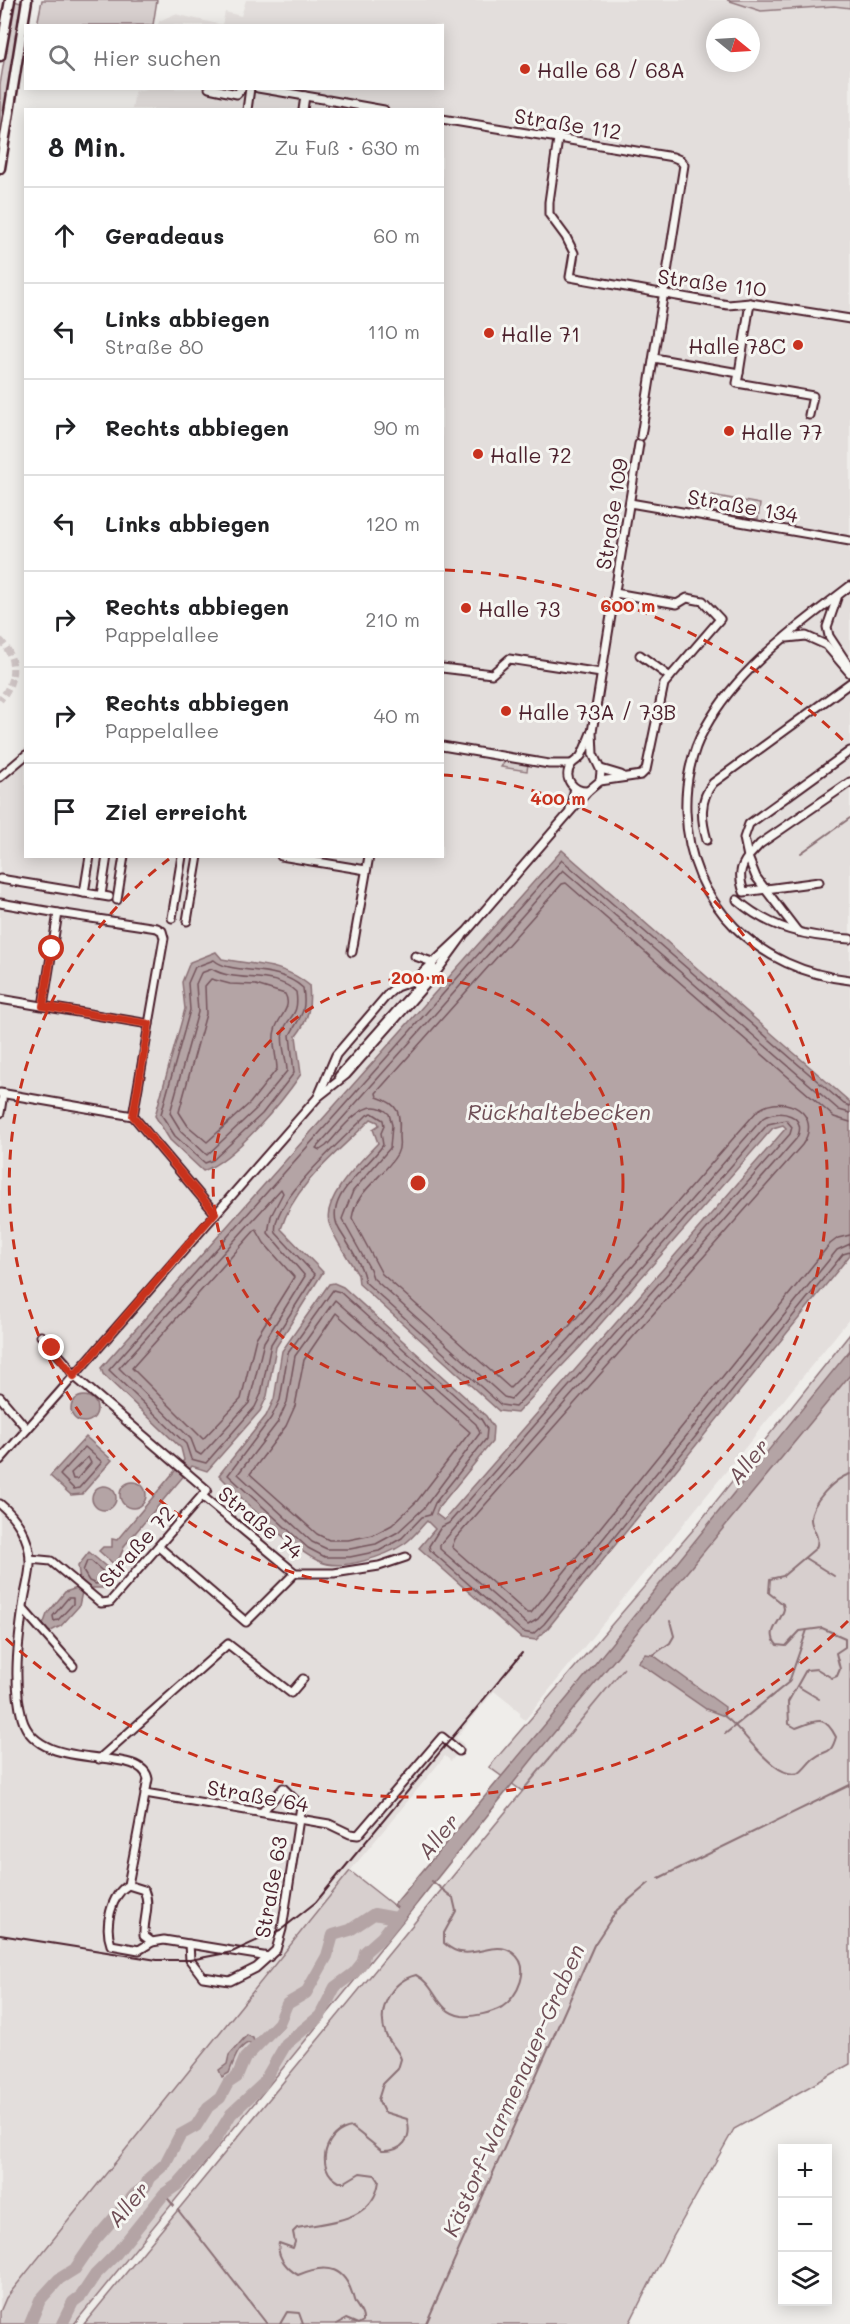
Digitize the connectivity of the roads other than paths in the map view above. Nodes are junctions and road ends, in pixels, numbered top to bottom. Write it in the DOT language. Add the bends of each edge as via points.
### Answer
graph roads {
  1 [pos="10,0"];
  2 [pos="27,0"];
  3 [pos="0,56"];
  4 [pos="218,90"];
  5 [pos="240,90"];
  6 [pos="250,90"];
  7 [pos="270,90"];
  8 [pos="305,96"];
  9 [pos="246,108"];
  10 [pos="303,108"];
  11 [pos="372,108"];
  12 [pos="444,119"];
  13 [pos="558,139"];
  14 [pos="684,165"];
  15 [pos="0,168"];
  16 [pos="664,294"];
  17 [pos="750,303"];
  18 [pos="850,319"];
  19 [pos="654,358"];
  20 [pos="739,373"];
  21 [pos="809,415"];
  22 [pos="641,436"];
  23 [pos="639,444"];
  24 [pos="630,503"];
  25 [pos="850,541"];
  26 [pos="850,586"];
  27 [pos="615,593"];
  28 [pos="839,595"];
  29 [pos="787,638"];
  30 [pos="640,655"];
  31 [pos="444,668"];
  32 [pos="850,668"];
  33 [pos="601,673"];
  34 [pos="850,673"];
  35 [pos="670,677"];
  36 [pos="850,683"];
  37 [pos="592,732"];
  38 [pos="444,746"];
  39 [pos="850,751"];
  40 [pos="24,757"];
  41 [pos="580,758"];
  42 [pos="595,761"];
  43 [pos="549,764"];
  44 [pos="571,764"];
  45 [pos="601,769"];
  46 [pos="623,776"];
  47 [pos="0,777"];
  48 [pos="568,777"];
  49 [pos="600,781"];
  50 [pos="850,782"];
  51 [pos="575,789"];
  52 [pos="588,791"];
  53 [pos="569,813"];
  54 [pos="707,840"];
  55 [pos="748,857"];
  56 [pos="90,858"];
  57 [pos="107,858"];
  58 [pos="124,858"];
  59 [pos="182,858"];
  60 [pos="198,858"];
  61 [pos="300,858"];
  62 [pos="369,858"];
  63 [pos="320,860"];
  64 [pos="366,870"];
  65 [pos="0,879"];
  66 [pos="819,882"];
  67 [pos="765,889"];
  68 [pos="84,893"];
  69 [pos="101,896"];
  70 [pos="109,897"];
  71 [pos="117,900"];
  72 [pos="738,900"];
  73 [pos="0,903"];
  74 [pos="58,913"];
  75 [pos="172,918"];
  76 [pos="188,921"];
  77 [pos="466,931"];
  78 [pos="798,932"];
  79 [pos="850,939"];
  80 [pos="351,952"];
  81 [pos="415,956"];
  82 [pos="432,962"];
  83 [pos="850,980"];
  84 [pos="385,997"];
  85 [pos="0,999"];
  86 [pos="43,1006"];
  87 [pos="397,1010"];
  88 [pos="363,1023"];
  89 [pos="149,1024"];
  90 [pos="374,1035"];
  91 [pos="337,1054"];
  92 [pos="350,1062"];
  93 [pos="332,1085"];
  94 [pos="2,1094"];
  95 [pos="318,1097"];
  96 [pos="0,1113"];
  97 [pos="133,1116"];
  98 [pos="215,1213"];
  99 [pos="40,1336"];
  100 [pos="74,1376"];
  101 [pos="0,1397"];
  102 [pos="27,1429"];
  103 [pos="0,1460"];
  104 [pos="202,1496"];
  105 [pos="0,1504"];
  106 [pos="160,1548"];
  107 [pos="406,1557"];
  108 [pos="30,1559"];
  109 [pos="296,1573"];
  110 [pos="23,1608"];
  111 [pos="73,1666"];
  112 [pos="303,1679"];
  113 [pos="459,1751"];
  114 [pos="99,1759"];
  115 [pos="145,1793"];
  116 [pos="263,1811"];
  117 [pos="299,1818"];
  118 [pos="128,1885"];
  119 [pos="152,1942"];
  120 [pos="189,1944"];
  121 [pos="269,1957"];
  1 -- 3 [label="street"];
  2 -- 15 [label="street"];
  4 -- 5 [label="street" via="237,94"];
  6 -- 9 [label="street"];
  7 -- 8 [label="street"];
  8 -- 10 [label="street"];
  8 -- 11 [label="street"];
  12 -- 13 [label="street, Straße 112"];
  13 -- 14 [label="street, Straße 112" via="674,157"];
  13 -- 16 [label="street, Straße 110" via="549,214 574,253 570,277"];
  14 -- 16 [label="street, Straße 109"];
  16 -- 17 [label="street, Straße 110" via="728,305"];
  16 -- 19 [label="street, Straße 109"];
  17 -- 18 [label="street, Straße 110"];
  17 -- 20 [label="street"];
  19 -- 20 [label="street"];
  19 -- 22 [label="street, Straße 109"];
  20 -- 21 [label="street" via="737,383 813,396"];
  23 -- 24 [label="street, Straße 109"];
  24 -- 25 [label="street, Straße 134"];
  24 -- 27 [label="street, Straße 109"];
  26 -- 28 [label="street"];
  27 -- 33 [label="street, Straße 109"];
  27 -- 35 [label="street" via="676,604 687,597 703,601 720,619"];
  28 -- 29 [label="street"];
  28 -- 32 [label="street" via="827,627"];
  29 -- 34 [label="street" via="806,636 826,645"];
  29 -- 83 [label="street" via="752,665 703,730 688,778 687,828 691,851 708,892 745,938 795,967"];
  30 -- 35 [label="street"];
  31 -- 33 [label="street" via="492,674 509,659"];
  33 -- 37 [label="street, Straße 109"];
  35 -- 46 [label="street" via="664,684 646,770 641,775"];
  36 -- 54 [label="street" via="713,783 703,797 702,822"];
  37 -- 41 [label="street"];
  37 -- 42 [label="street"];
  38 -- 43 [label="street"];
  39 -- 55 [label="street" via="748,824 744,838"];
  40 -- 47 [label="street"];
  41 -- 42 [label="street"];
  41 -- 44 [label="street"];
  42 -- 45 [label="street"];
  43 -- 44 [label="street"];
  43 -- 48 [label="street"];
  44 -- 48 [label="street"];
  45 -- 46 [label="street"];
  45 -- 49 [label="street"];
  46 -- 49 [label="street"];
  48 -- 51 [label="street"];
  49 -- 52 [label="street"];
  50 -- 55 [label="street" via="760,844"];
  51 -- 52 [label="street"];
  51 -- 53 [label="street"];
  52 -- 53 [label="street"];
  53 -- 77 [label="street"];
  55 -- 67 [label="street"];
  55 -- 67 [label="street" via="742,865 740,881 744,892"];
  56 -- 68 [label="street"];
  57 -- 69 [label="street"];
  58 -- 71 [label="street"];
  59 -- 75 [label="street"];
  60 -- 76 [label="street"];
  61 -- 63 [label="street"];
  62 -- 64 [label="street"];
  63 -- 64 [label="street"];
  64 -- 80 [label="street"];
  65 -- 68 [label="street"];
  66 -- 67 [label="street"];
  67 -- 78 [label="street"];
  68 -- 69 [label="street"];
  69 -- 70 [label="street"];
  72 -- 78 [label="street" via="776,927"];
  73 -- 74 [label="street"];
  74 -- 86 [label="street"];
  74 -- 89 [label="street" via="162,931"];
  77 -- 82 [label="street"];
  77 -- 93 [label="street" via="453,953 389,1027"];
  78 -- 79 [label="street" via="816,938"];
  81 -- 82 [label="street"];
  82 -- 84 [label="street" via="415,980 396,987"];
  82 -- 87 [label="street" via="433,970"];
  84 -- 87 [label="street" via="393,996 399,1002"];
  84 -- 88 [label="street"];
  85 -- 86 [label="street"];
  86 -- 89 [label="street"];
  87 -- 90 [label="street"];
  88 -- 90 [label="street" via="375,1024"];
  88 -- 91 [label="street"];
  89 -- 97 [label="street"];
  90 -- 92 [label="street"];
  91 -- 92 [label="street" via="344,1062"];
  91 -- 95 [label="street"];
  92 -- 93 [label="street"];
  93 -- 95 [label="street"];
  94 -- 96 [label="street"];
  94 -- 97 [label="street"];
  95 -- 98 [label="street"];
  97 -- 98 [label="street"];
  98 -- 100 [label="street"];
  99 -- 100 [label="street"];
  100 -- 102 [label="street"];
  100 -- 104 [label="street" via="207,1490"];
  101 -- 102 [label="street"];
  102 -- 103 [label="street"];
  104 -- 106 [label="street, Straße 72"];
  104 -- 109 [label="street, Straße 74"];
  105 -- 108 [label="street" via="21,1528"];
  106 -- 108 [label="street, Straße 72" via="110,1602 101,1603 51,1561"];
  106 -- 109 [label="street" via="246,1622"];
  107 -- 109 [label="street, Straße 74" via="334,1573"];
  108 -- 110 [label="street"];
  110 -- 111 [label="street"];
  110 -- 114 [label="street" via="17,1648 20,1710 26,1728 48,1748"];
  112 -- 114 [label="street" via="291,1693 228,1644"];
  113 -- 117 [label="street, Straße 64" via="442,1737 362,1834"];
  114 -- 115 [label="street" via="144,1768 148,1779"];
  115 -- 116 [label="street, Straße 64"];
  115 -- 118 [label="street"];
  116 -- 117 [label="street, Straße 64"];
  116 -- 117 [label="street, Straße 63" via="283,1788 301,1806"];
  117 -- 121 [label="street, Straße 63" via="282,1929 276,1950"];
  118 -- 119 [label="street" via="144,1890 149,1901 143,1926 144,1936"];
  118 -- 119 [label="street" via="114,1898 108,1936 111,1945 139,1950"];
  119 -- 120 [label="street"];
  120 -- 121 [label="street"];
  120 -- 121 [label="street" via="190,1960 203,1977 230,1981"];
}
